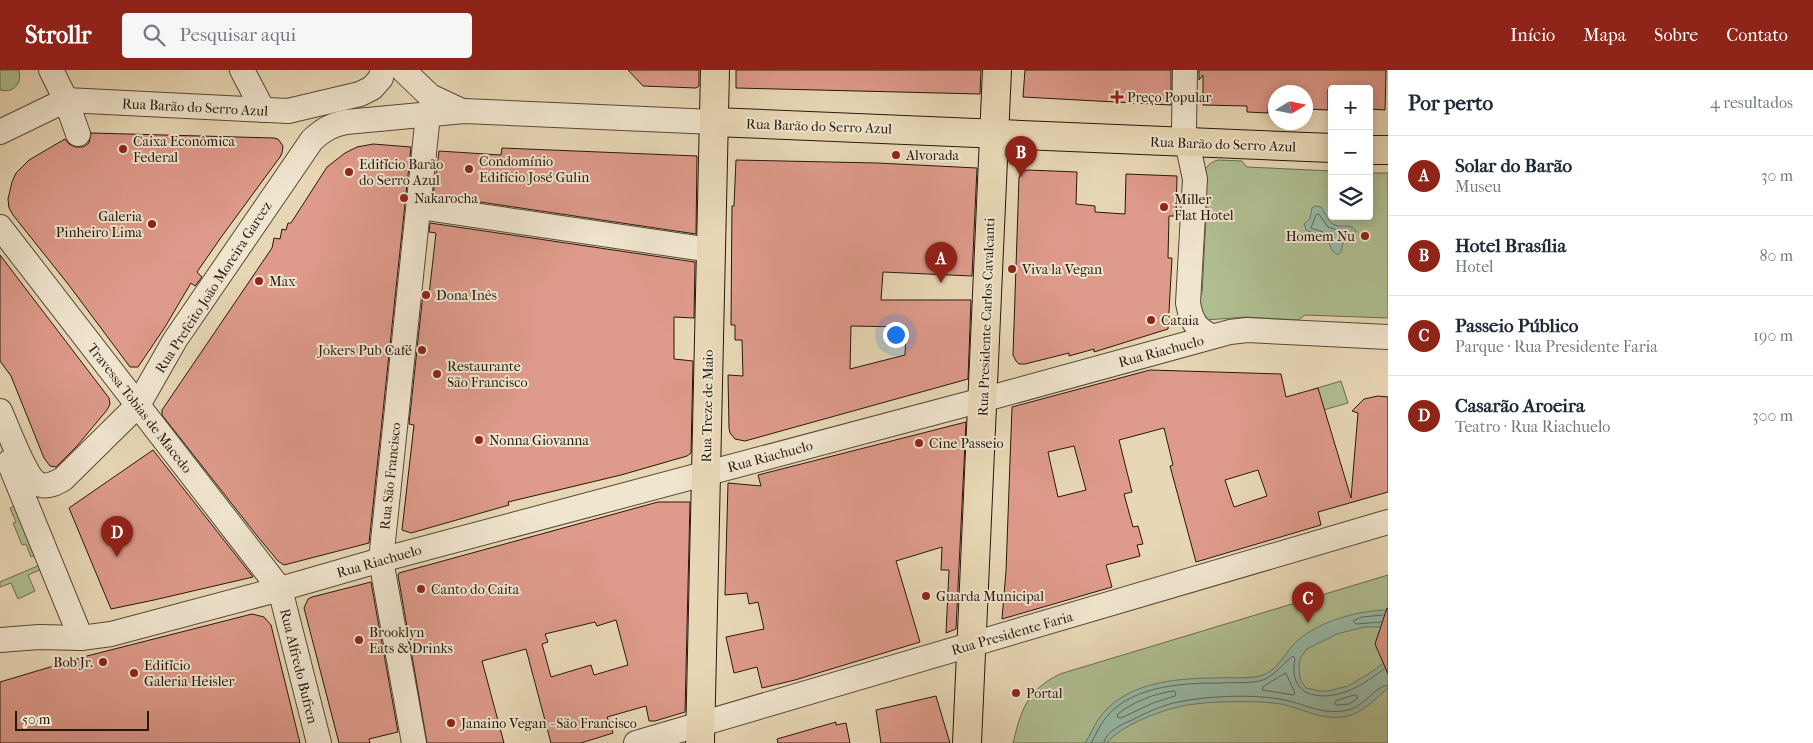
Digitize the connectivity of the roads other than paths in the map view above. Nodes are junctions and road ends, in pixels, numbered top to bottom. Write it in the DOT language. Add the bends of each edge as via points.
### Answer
graph roads {
  1 [pos="51,70"];
  2 [pos="242,70"];
  3 [pos="382,70"];
  4 [pos="403,70"];
  5 [pos="715,70"];
  6 [pos="997,70"];
  7 [pos="1185,70"];
  8 [pos="66,100"];
  9 [pos="263,110"];
  10 [pos="288,111"];
  11 [pos="464,111"];
  12 [pos="428,114"];
  13 [pos="714,122"];
  14 [pos="0,132"];
  15 [pos="78,134"];
  16 [pos="994,134"];
  17 [pos="312,140"];
  18 [pos="1187,142"];
  19 [pos="1328,148"];
  20 [pos="1373,150"];
  21 [pos="1388,150"];
  22 [pos="429,209"];
  23 [pos="0,228"];
  24 [pos="711,250"];
  25 [pos="1212,336"];
  26 [pos="1388,337"];
  27 [pos="982,400"];
  28 [pos="138,405"];
  29 [pos="0,411"];
  30 [pos="0,441"];
  31 [pos="706,473"];
  32 [pos="1388,522"];
  33 [pos="381,560"];
  34 [pos="280,589"];
  35 [pos="39,637"];
  36 [pos="81,638"];
  37 [pos="0,640"];
  38 [pos="972,645"];
  39 [pos="0,655"];
  40 [pos="700,733"];
  41 [pos="318,743"];
  42 [pos="414,743"];
  43 [pos="636,743"];
  44 [pos="968,743"];
  1 -- 8 [label="street"];
  2 -- 9 [label="street"];
  3 -- 10 [label="street, Rua Barão do Serro Azul" via="381,78 372,88 360,94"];
  4 -- 11 [label="street" via="430,96"];
  5 -- 13 [label="main road, Rua Treze de Maio"];
  6 -- 16 [label="main road, Rua Presidente Carlos Cavalcanti"];
  7 -- 18 [label="street" via="1184,128"];
  8 -- 9 [label="street, Rua Barão do Serro Azul"];
  8 -- 14 [label="street, Rua Barão do Serro Azul"];
  8 -- 15 [label="street"];
  9 -- 10 [label="street, Rua Barão do Serro Azul"];
  10 -- 17 [label="street" via="306,127"];
  11 -- 12 [label="street, Rua Barão do Serro Azul"];
  11 -- 13 [label="street, Rua Barão do Serro Azul"];
  12 -- 17 [label="street, Rua Barão do Serro Azul" via="333,124"];
  12 -- 22 [label="street, Rua São Francisco"];
  13 -- 16 [label="main road, Rua Barão do Serro Azul"];
  13 -- 24 [label="main road, Rua Treze de Maio"];
  16 -- 18 [label="main road, Rua Barão do Serro Azul"];
  16 -- 27 [label="main road, Rua Presidente Carlos Cavalcanti"];
  17 -- 28 [label="street, Rua Prefeito João Moreira Garcez" via="197,291 176,340"];
  18 -- 19 [label="main road, Rua Barão do Serro Azul"];
  18 -- 25 [label="street" via="1195,179 1188,303 1197,327"];
  20 -- 21 [label="main road"];
  22 -- 24 [label="street"];
  22 -- 33 [label="street, Rua São Francisco"];
  23 -- 28 [label="street, Travessa Tobias de Macedo"];
  24 -- 31 [label="main road, Rua Treze de Maio"];
  25 -- 26 [label="street, Rua Riachuelo" via="1247,330"];
  25 -- 27 [label="street, Rua Riachuelo"];
  27 -- 31 [label="street, Rua Riachuelo"];
  27 -- 38 [label="main road, Rua Presidente Carlos Cavalcanti"];
  28 -- 29 [label="street, Rua Prefeito João Moreira Garcez" via="63,478 42,486 27,472"];
  28 -- 34 [label="street, Travessa Tobias de Macedo"];
  30 -- 36 [label="street"];
  31 -- 33 [label="street, Rua Riachuelo"];
  31 -- 40 [label="main road, Rua Treze de Maio"];
  32 -- 38 [label="street, Rua Presidente Faria"];
  33 -- 34 [label="street, Rua Riachuelo"];
  33 -- 42 [label="street, Rua São Francisco"];
  34 -- 36 [label="street, Rua Riachuelo" via="111,634"];
  34 -- 41 [label="street, Rua Alfredo Bufren"];
  35 -- 36 [label="street, Rua Riachuelo"];
  35 -- 37 [label="street, Rua Riachuelo"];
  35 -- 39 [label="street, Rua Riachuelo"];
  38 -- 40 [label="street, Rua Presidente Faria"];
  38 -- 44 [label="main road, Rua Presidente Carlos Cavalcanti"];
  40 -- 43 [label="street, Rua Presidente Faria"];
}
